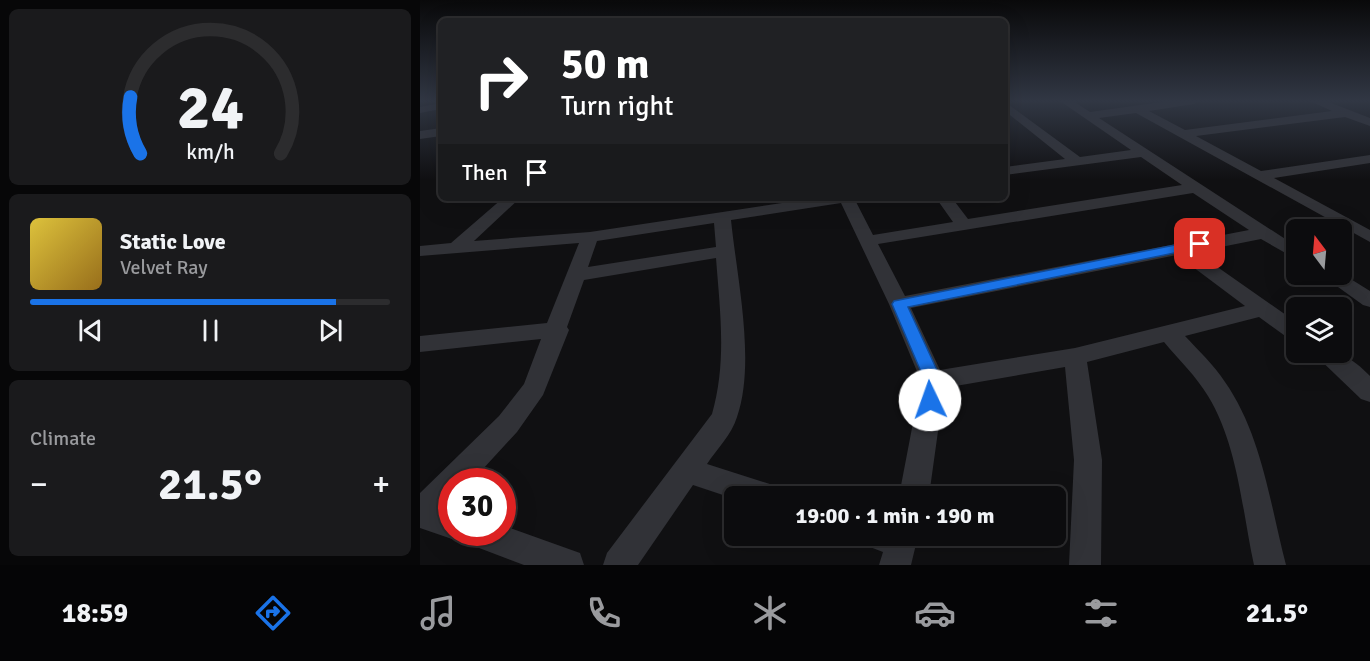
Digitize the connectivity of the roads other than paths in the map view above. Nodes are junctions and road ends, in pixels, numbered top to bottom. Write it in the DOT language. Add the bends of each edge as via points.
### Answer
graph roads {
  1 [pos="1033,127"];
  2 [pos="1105,127"];
  3 [pos="1170,127"];
  4 [pos="1234,127"];
  5 [pos="438,132"];
  6 [pos="1182,134"];
  7 [pos="420,135"];
  8 [pos="1143,153"];
  9 [pos="1370,159"];
  10 [pos="1076,161"];
  11 [pos="1008,171"];
  12 [pos="1259,176"];
  13 [pos="1193,188"];
  14 [pos="509,201"];
  15 [pos="825,201"];
  16 [pos="847,201"];
  17 [pos="946,201"];
  18 [pos="722,216"];
  19 [pos="963,224"];
  20 [pos="1263,233"];
  21 [pos="590,237"];
  22 [pos="1370,237"];
  23 [pos="866,241"];
  24 [pos="456,248"];
  25 [pos="1179,248"];
  26 [pos="1286,248"];
  27 [pos="420,251"];
  28 [pos="725,251"];
  29 [pos="577,275"];
  30 [pos="1370,280"];
  31 [pos="1347,286"];
  32 [pos="1370,300"];
  33 [pos="899,304"];
  34 [pos="1263,309"];
  35 [pos="1286,326"];
  36 [pos="558,330"];
  37 [pos="1170,334"];
  38 [pos="420,344"];
  39 [pos="1075,357"];
  40 [pos="1338,363"];
  41 [pos="933,381"];
  42 [pos="1370,392"];
  43 [pos="465,468"];
  44 [pos="687,470"];
  45 [pos="736,486"];
  46 [pos="917,486"];
  47 [pos="438,496"];
  48 [pos="421,513"];
  49 [pos="438,519"];
  50 [pos="516,546"];
  51 [pos="568,565"];
  52 [pos="619,565"];
  53 [pos="1085,565"];
  54 [pos="1270,565"];
  1 -- 10 [label="street"];
  2 -- 8 [label="street"];
  3 -- 6 [label="street"];
  4 -- 6 [label="street"];
  5 -- 7 [label="street"];
  6 -- 12 [label="street"];
  8 -- 10 [label="street"];
  8 -- 13 [label="street"];
  9 -- 12 [label="street"];
  10 -- 11 [label="street"];
  12 -- 22 [label="street"];
  13 -- 19 [label="street"];
  13 -- 20 [label="street"];
  14 -- 24 [label="street"];
  15 -- 18 [label="street"];
  16 -- 23 [label="street"];
  17 -- 19 [label="street"];
  18 -- 21 [label="street"];
  18 -- 28 [label="street"];
  19 -- 23 [label="street"];
  20 -- 25 [label="street"];
  20 -- 26 [label="street"];
  21 -- 24 [label="street"];
  21 -- 29 [label="street"];
  23 -- 33 [label="street"];
  24 -- 27 [label="street"];
  25 -- 33 [label="street"];
  25 -- 34 [label="street"];
  28 -- 29 [label="street"];
  28 -- 44 [label="street" via="734,357 732,388 724,418"];
  29 -- 36 [label="street"];
  30 -- 31 [label="street"];
  31 -- 32 [label="street"];
  33 -- 41 [label="street"];
  34 -- 35 [label="street"];
  34 -- 37 [label="street"];
  36 -- 38 [label="street"];
  36 -- 43 [label="street" via="534,388 522,406"];
  37 -- 39 [label="street"];
  37 -- 54 [label="street" via="1221,396 1229,412 1244,456"];
  39 -- 41 [label="street"];
  39 -- 53 [label="street" via="1088,460"];
  40 -- 42 [label="street"];
  41 -- 46 [label="street"];
  44 -- 45 [label="street"];
  44 -- 52 [label="street"];
  47 -- 48 [label="street"];
  48 -- 49 [label="street"];
  50 -- 51 [label="street"];
}
